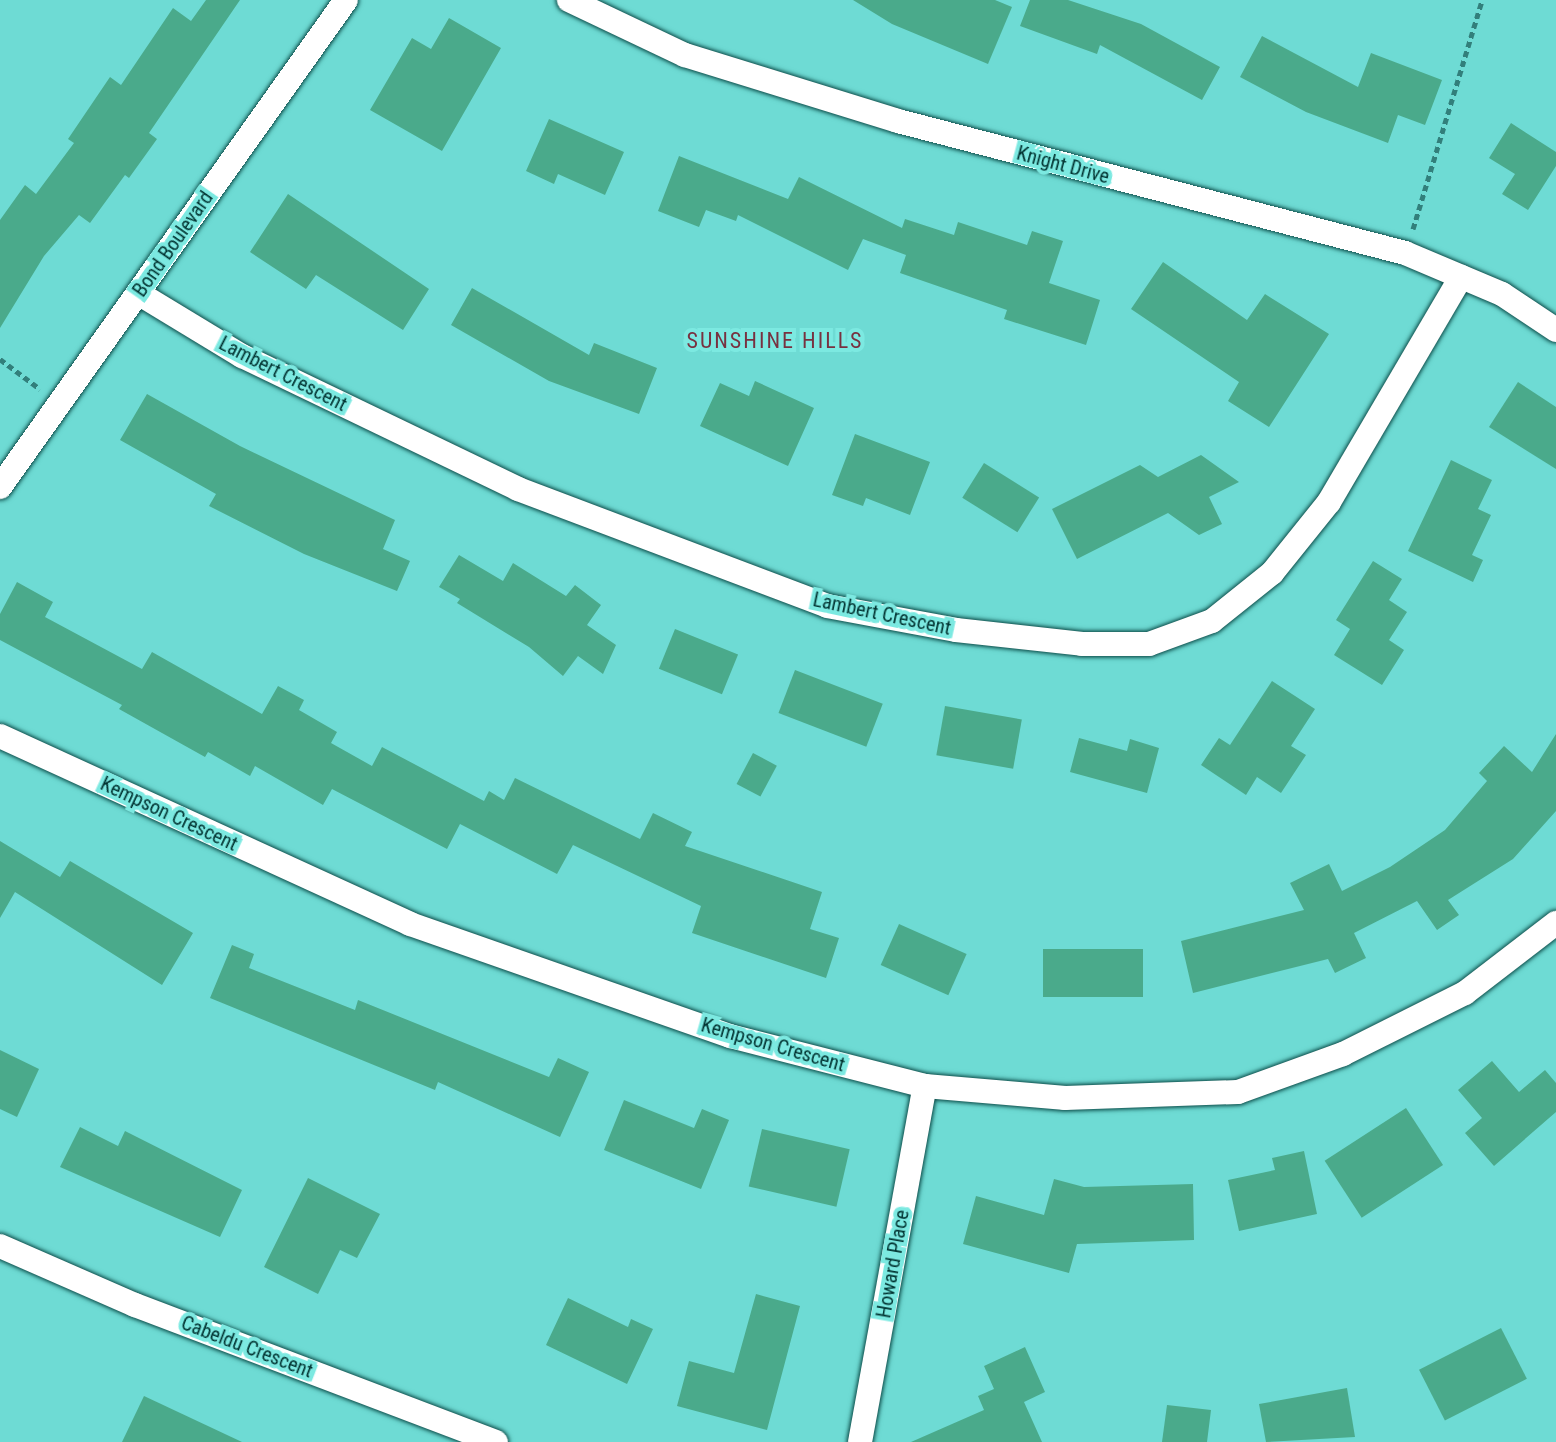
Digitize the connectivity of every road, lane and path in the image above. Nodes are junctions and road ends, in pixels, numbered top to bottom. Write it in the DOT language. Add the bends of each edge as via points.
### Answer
graph roads {
  1 [pos="346,0"];
  2 [pos="569,0"];
  3 [pos="1482,0"];
  4 [pos="1412,233"];
  5 [pos="1461,277"];
  6 [pos="138,293"];
  7 [pos="1556,330"];
  8 [pos="0,359"];
  9 [pos="47,395"];
  10 [pos="0,487"];
  11 [pos="0,736"];
  12 [pos="1556,923"];
  13 [pos="925,1086"];
  14 [pos="0,1246"];
  15 [pos="496,1442"];
  16 [pos="860,1442"];
  1 -- 6 [label="street, Bond Boulevard"];
  2 -- 5 [label="street, Knight Drive" via="685,55 898,121 1405,253"];
  3 -- 4 [label="path"];
  5 -- 6 [label="street, Lambert Crescent" via="1329,502 1272,573 1212,621 1149,644 1082,644 956,630 827,606 518,489 242,356"];
  5 -- 7 [label="street, Knight Drive" via="1502,294"];
  6 -- 10 [label="street, Bond Boulevard"];
  8 -- 9 [label="path"];
  11 -- 13 [label="street, Kempson Crescent" via="410,924 730,1036"];
  12 -- 13 [label="street, Kempson Crescent" via="1465,993 1343,1054 1238,1092 1065,1098"];
  13 -- 16 [label="street, Howard Place"];
  14 -- 15 [label="street, Cabeldu Crescent" via="135,1305"];
}
